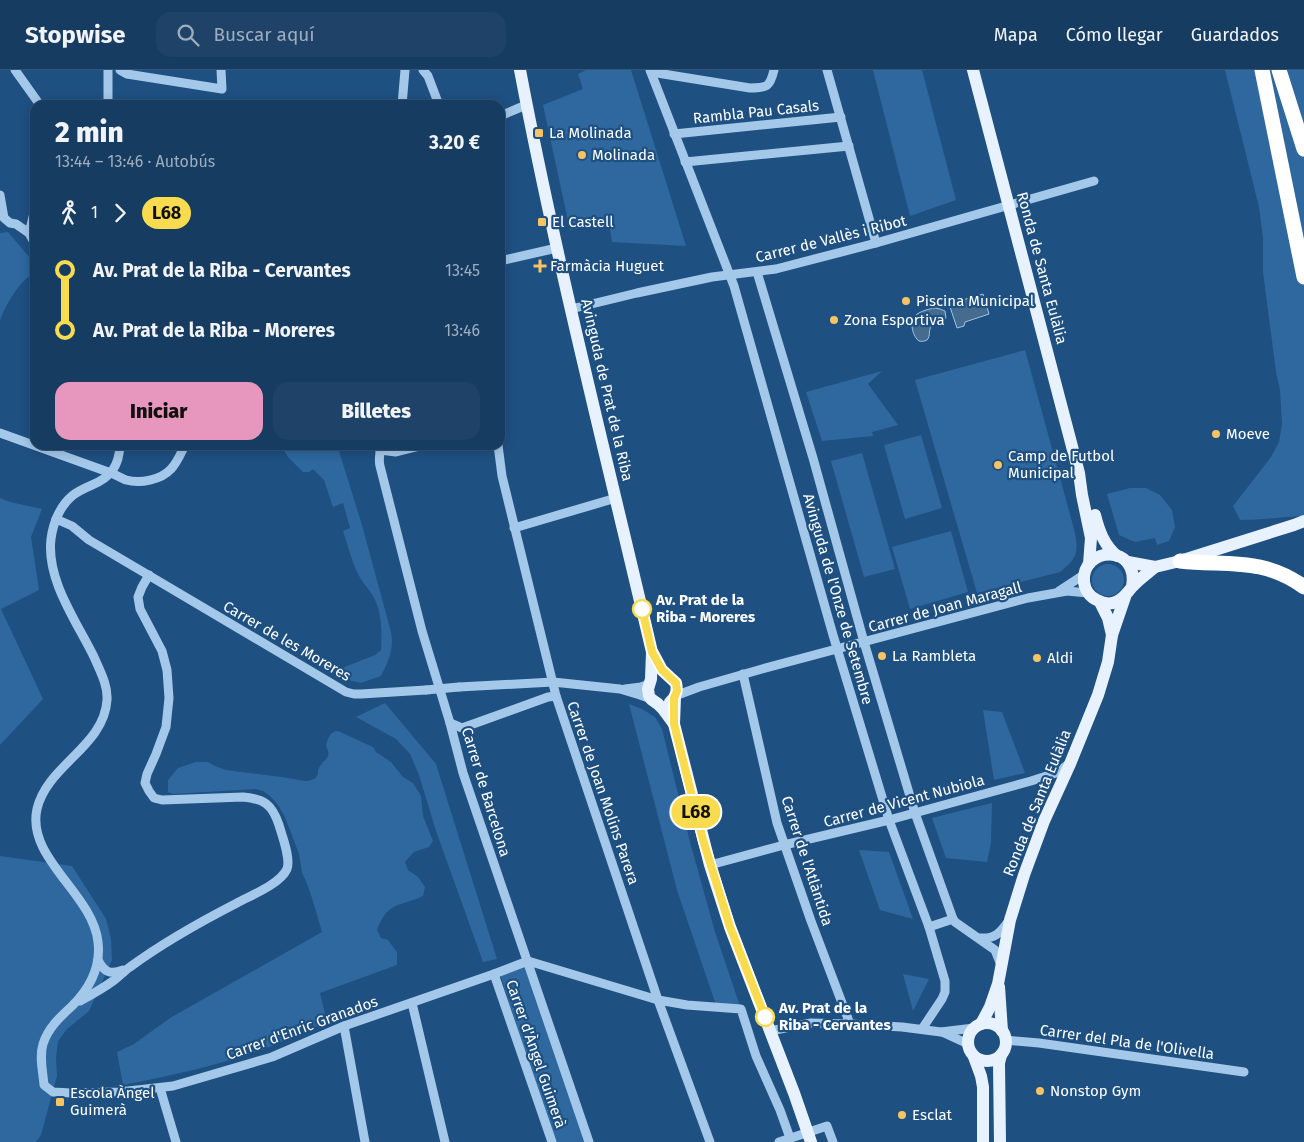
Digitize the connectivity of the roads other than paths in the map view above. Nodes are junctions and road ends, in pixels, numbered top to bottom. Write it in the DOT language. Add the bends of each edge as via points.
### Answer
graph roads {
  1 [pos="15,70"];
  2 [pos="108,70"];
  3 [pos="120,70"];
  4 [pos="221,70"];
  5 [pos="405,70"];
  6 [pos="424,70"];
  7 [pos="520,70"];
  8 [pos="774,70"];
  9 [pos="827,70"];
  10 [pos="973,70"];
  11 [pos="1262,70"];
  12 [pos="1279,70"];
  13 [pos="650,71"];
  14 [pos="36,100"];
  15 [pos="108,100"];
  16 [pos="402,100"];
  17 [pos="437,100"];
  18 [pos="526,106"];
  19 [pos="505,114"];
  20 [pos="841,117"];
  21 [pos="674,134"];
  22 [pos="849,146"];
  23 [pos="1304,149"];
  24 [pos="686,162"];
  25 [pos="1094,181"];
  26 [pos="0,195"];
  27 [pos="1008,206"];
  28 [pos="30,229"];
  29 [pos="29,233"];
  30 [pos="876,243"];
  31 [pos="557,248"];
  32 [pos="505,260"];
  33 [pos="757,272"];
  34 [pos="730,274"];
  35 [pos="1304,277"];
  36 [pos="571,309"];
  37 [pos="0,433"];
  38 [pos="30,444"];
  39 [pos="47,450"];
  40 [pos="119,450"];
  41 [pos="182,450"];
  42 [pos="380,450"];
  43 [pos="390,450"];
  44 [pos="404,450"];
  45 [pos="499,450"];
  46 [pos="111,473"];
  47 [pos="1079,474"];
  48 [pos="616,498"];
  49 [pos="56,519"];
  50 [pos="1301,523"];
  51 [pos="514,528"];
  52 [pos="1122,559"];
  53 [pos="1180,561"];
  54 [pos="1155,567"];
  55 [pos="1087,569"];
  56 [pos="149,575"];
  57 [pos="1304,588"];
  58 [pos="1128,592"];
  59 [pos="1054,593"];
  60 [pos="1088,593"];
  61 [pos="1100,602"];
  62 [pos="1112,635"];
  63 [pos="864,642"];
  64 [pos="837,649"];
  65 [pos="652,652"];
  66 [pos="744,674"];
  67 [pos="672,680"];
  68 [pos="553,682"];
  69 [pos="650,682"];
  70 [pos="699,687"];
  71 [pos="620,689"];
  72 [pos="556,696"];
  73 [pos="675,697"];
  74 [pos="654,701"];
  75 [pos="450,722"];
  76 [pos="674,724"];
  77 [pos="1070,764"];
  78 [pos="1046,777"];
  79 [pos="1057,793"];
  80 [pos="915,813"];
  81 [pos="889,820"];
  82 [pos="784,846"];
  83 [pos="710,865"];
  84 [pos="953,919"];
  85 [pos="1010,920"];
  86 [pos="929,927"];
  87 [pos="980,938"];
  88 [pos="98,960"];
  89 [pos="528,961"];
  90 [pos="1002,965"];
  91 [pos="130,967"];
  92 [pos="494,974"];
  93 [pos="998,984"];
  94 [pos="658,1000"];
  95 [pos="412,1003"];
  96 [pos="73,1005"];
  97 [pos="850,1024"];
  98 [pos="344,1026"];
  99 [pos="977,1026"];
  100 [pos="922,1029"];
  101 [pos="770,1031"];
  102 [pos="942,1032"];
  103 [pos="1004,1036"];
  104 [pos="968,1044"];
  105 [pos="1001,1055"];
  106 [pos="974,1057"];
  107 [pos="1244,1072"];
  108 [pos="160,1088"];
  109 [pos="809,1137"];
  110 [pos="783,1141"];
  111 [pos="176,1142"];
  112 [pos="365,1142"];
  113 [pos="445,1142"];
  114 [pos="552,1142"];
  115 [pos="589,1142"];
  116 [pos="710,1142"];
  117 [pos="833,1142"];
  118 [pos="983,1142"];
  119 [pos="1000,1142"];
  1 -- 14 [label="street"];
  2 -- 15 [label="street"];
  3 -- 4 [label="street" via="127,74 222,89"];
  5 -- 16 [label="street"];
  6 -- 17 [label="street"];
  7 -- 18 [label="main road, Avinguda de Prat de la Riba"];
  8 -- 13 [label="street" via="771,82 758,88"];
  9 -- 20 [label="street"];
  10 -- 27 [label="main road, Ronda de Santa Eulàlia"];
  11 -- 35 [label="highway"];
  12 -- 23 [label="highway"];
  13 -- 21 [label="street, Avinguda de l'Onze de Setembre"];
  18 -- 19 [label="street"];
  18 -- 31 [label="main road, Avinguda de Prat de la Riba"];
  20 -- 21 [label="street, Rambla Pau Casals"];
  20 -- 22 [label="street"];
  21 -- 24 [label="street, Avinguda de l'Onze de Setembre"];
  22 -- 24 [label="street"];
  22 -- 30 [label="street"];
  24 -- 34 [label="street, Avinguda de l'Onze de Setembre"];
  25 -- 27 [label="street, Carrer de Vallès i Ribot"];
  26 -- 29 [label="street" via="4,218"];
  27 -- 30 [label="street, Carrer de Vallès i Ribot"];
  27 -- 47 [label="main road, Ronda de Santa Eulàlia"];
  28 -- 29 [label="street"];
  30 -- 33 [label="street, Carrer de Vallès i Ribot"];
  31 -- 32 [label="street"];
  31 -- 36 [label="main road, Avinguda de Prat de la Riba"];
  33 -- 34 [label="street, Carrer de Vallès i Ribot"];
  33 -- 63 [label="street, Avinguda de l'Onze de Setembre"];
  34 -- 36 [label="street, Carrer de Vallès i Ribot"];
  34 -- 64 [label="street, Avinguda de l'Onze de Setembre"];
  36 -- 48 [label="main road, Avinguda de Prat de la Riba"];
  37 -- 38 [label="street"];
  39 -- 46 [label="street"];
  40 -- 46 [label="street"];
  41 -- 46 [label="street" via="172,469 153,480 128,480"];
  42 -- 75 [label="street, Carrer de Barcelona" via="380,466 401,552"];
  43 -- 44 [label="street"];
  45 -- 51 [label="street, Carrer de Joan Molins Parera"];
  46 -- 49 [label="street" via="72,495"];
  47 -- 52 [label="main road, Ronda de Santa Eulàlia" via="1104,541"];
  47 -- 55 [label="main road, Ronda de Santa Eulàlia" via="1091,538"];
  48 -- 51 [label="street"];
  48 -- 65 [label="main road, Avinguda de Prat de la Riba"];
  49 -- 56 [label="street, Carrer de les Moreres"];
  49 -- 88 [label="street" via="50,551 58,586 99,667 107,701 99,727 45,787 37,806 35,823 44,850 96,928"];
  50 -- 53 [label="main road"];
  51 -- 68 [label="street, Carrer de Joan Molins Parera"];
  52 -- 54 [label="main road"];
  52 -- 55 [label="main road" via="1112,555 1100,556"];
  52 -- 58 [label="main road" via="1133,574"];
  53 -- 54 [label="main road"];
  53 -- 57 [label="highway" via="1255,565 1291,578"];
  54 -- 58 [label="main road"];
  55 -- 59 [label="street, Carrer de Joan Maragall" via="1064,589"];
  55 -- 60 [label="main road" via="1084,582"];
  56 -- 68 [label="street, Carrer de les Moreres, bridge" via="346,692 361,694"];
  56 -- 91 [label="street" via="138,597 140,609 162,651 169,698 166,727 146,774 149,792 162,800 243,797 265,802 277,820 287,868 270,886 191,927"];
  58 -- 61 [label="main road" via="1116,602"];
  58 -- 62 [label="main road, Ronda de Santa Eulàlia"];
  59 -- 60 [label="street, Carrer de Joan Maragall"];
  59 -- 63 [label="street, Carrer de Joan Maragall"];
  60 -- 61 [label="main road"];
  61 -- 62 [label="main road"];
  62 -- 77 [label="main road, Ronda de Santa Eulàlia" via="1102,682"];
  63 -- 64 [label="street, Carrer de Joan Maragall"];
  63 -- 80 [label="street, Avinguda de l'Onze de Setembre"];
  64 -- 66 [label="street, Carrer de Joan Maragall"];
  64 -- 81 [label="street, Avinguda de l'Onze de Setembre"];
  65 -- 67 [label="main road"];
  65 -- 69 [label="main road"];
  66 -- 70 [label="street, Carrer de Joan Maragall"];
  66 -- 82 [label="street, Carrer de l'Atlàntida"];
  67 -- 69 [label="main road" via="660,675"];
  67 -- 70 [label="street, Carrer de Joan Maragall"];
  67 -- 73 [label="main road" via="677,691"];
  68 -- 71 [label="street, Carrer de les Moreres"];
  68 -- 72 [label="street, Carrer de Joan Molins Parera"];
  69 -- 71 [label="street, Carrer de les Moreres"];
  69 -- 74 [label="main road" via="648,692"];
  70 -- 73 [label="street, Carrer de Joan Maragall"];
  71 -- 74 [label="street, Carrer de les Moreres"];
  72 -- 75 [label="street" via="462,728"];
  72 -- 94 [label="street, Carrer de Joan Molins Parera"];
  73 -- 74 [label="main road" via="665,704"];
  73 -- 76 [label="main road"];
  74 -- 76 [label="main road"];
  75 -- 89 [label="street, Carrer de Barcelona" via="463,773"];
  76 -- 83 [label="main road"];
  77 -- 78 [label="street, Carrer de Vicent Nubiola"];
  77 -- 79 [label="main road, Ronda de Santa Eulàlia"];
  78 -- 79 [label="street"];
  78 -- 80 [label="street, Carrer de Vicent Nubiola"];
  79 -- 85 [label="main road, Ronda de Santa Eulàlia" via="1034,847"];
  80 -- 81 [label="street, Carrer de Vicent Nubiola"];
  80 -- 84 [label="street, Avinguda de l'Onze de Setembre"];
  81 -- 82 [label="street, Carrer de Vicent Nubiola"];
  81 -- 86 [label="street, Avinguda de l'Onze de Setembre"];
  82 -- 83 [label="street, Carrer de Vicent Nubiola"];
  82 -- 97 [label="street, Carrer de l'Atlàntida"];
  83 -- 101 [label="main road"];
  84 -- 86 [label="street"];
  84 -- 87 [label="street"];
  85 -- 87 [label="street" via="995,936"];
  85 -- 90 [label="main road, Ronda de Santa Eulàlia"];
  86 -- 100 [label="street, Avinguda de l'Onze de Setembre" via="945,981 945,992 938,1008"];
  87 -- 90 [label="street" via="995,950"];
  88 -- 91 [label="street" via="108,972"];
  88 -- 96 [label="street, Carrer d'Enric Granados" via="87,989"];
  89 -- 92 [label="street, Carrer d'Enric Granados"];
  89 -- 94 [label="street"];
  89 -- 115 [label="street, Carrer de Barcelona"];
  90 -- 93 [label="main road, Ronda de Santa Eulàlia"];
  91 -- 96 [label="street"];
  92 -- 95 [label="street, Carrer d'Enric Granados"];
  92 -- 114 [label="street, Carrer d'Àngel Guimerà"];
  93 -- 99 [label="main road, Ronda de Santa Eulàlia"];
  93 -- 103 [label="main road, Ronda de Santa Eulàlia"];
  94 -- 110 [label="street" via="741,1009 756,1056 780,1110"];
  94 -- 116 [label="street, Carrer de Joan Molins Parera"];
  95 -- 98 [label="street, Carrer d'Enric Granados"];
  95 -- 113 [label="street"];
  96 -- 108 [label="street, Carrer d'Enric Granados" via="49,1031 43,1044 44,1086 53,1092"];
  97 -- 100 [label="street"];
  97 -- 101 [label="street" via="811,1023"];
  98 -- 108 [label="street, Carrer d'Enric Granados" via="272,1057"];
  98 -- 112 [label="street"];
  99 -- 102 [label="street"];
  99 -- 103 [label="main road" via="992,1024"];
  99 -- 104 [label="main road" via="970,1033"];
  100 -- 102 [label="street"];
  101 -- 109 [label="main road"];
  102 -- 104 [label="street"];
  103 -- 105 [label="main road" via="1005,1046"];
  103 -- 107 [label="street, Carrer del Pla de l'Olivella"];
  104 -- 106 [label="main road"];
  105 -- 106 [label="main road" via="989,1061"];
  105 -- 119 [label="main road"];
  106 -- 118 [label="main road" via="983,1087"];
  108 -- 111 [label="street"];
  109 -- 110 [label="street"];
  109 -- 117 [label="street" via="827,1126"];
}
